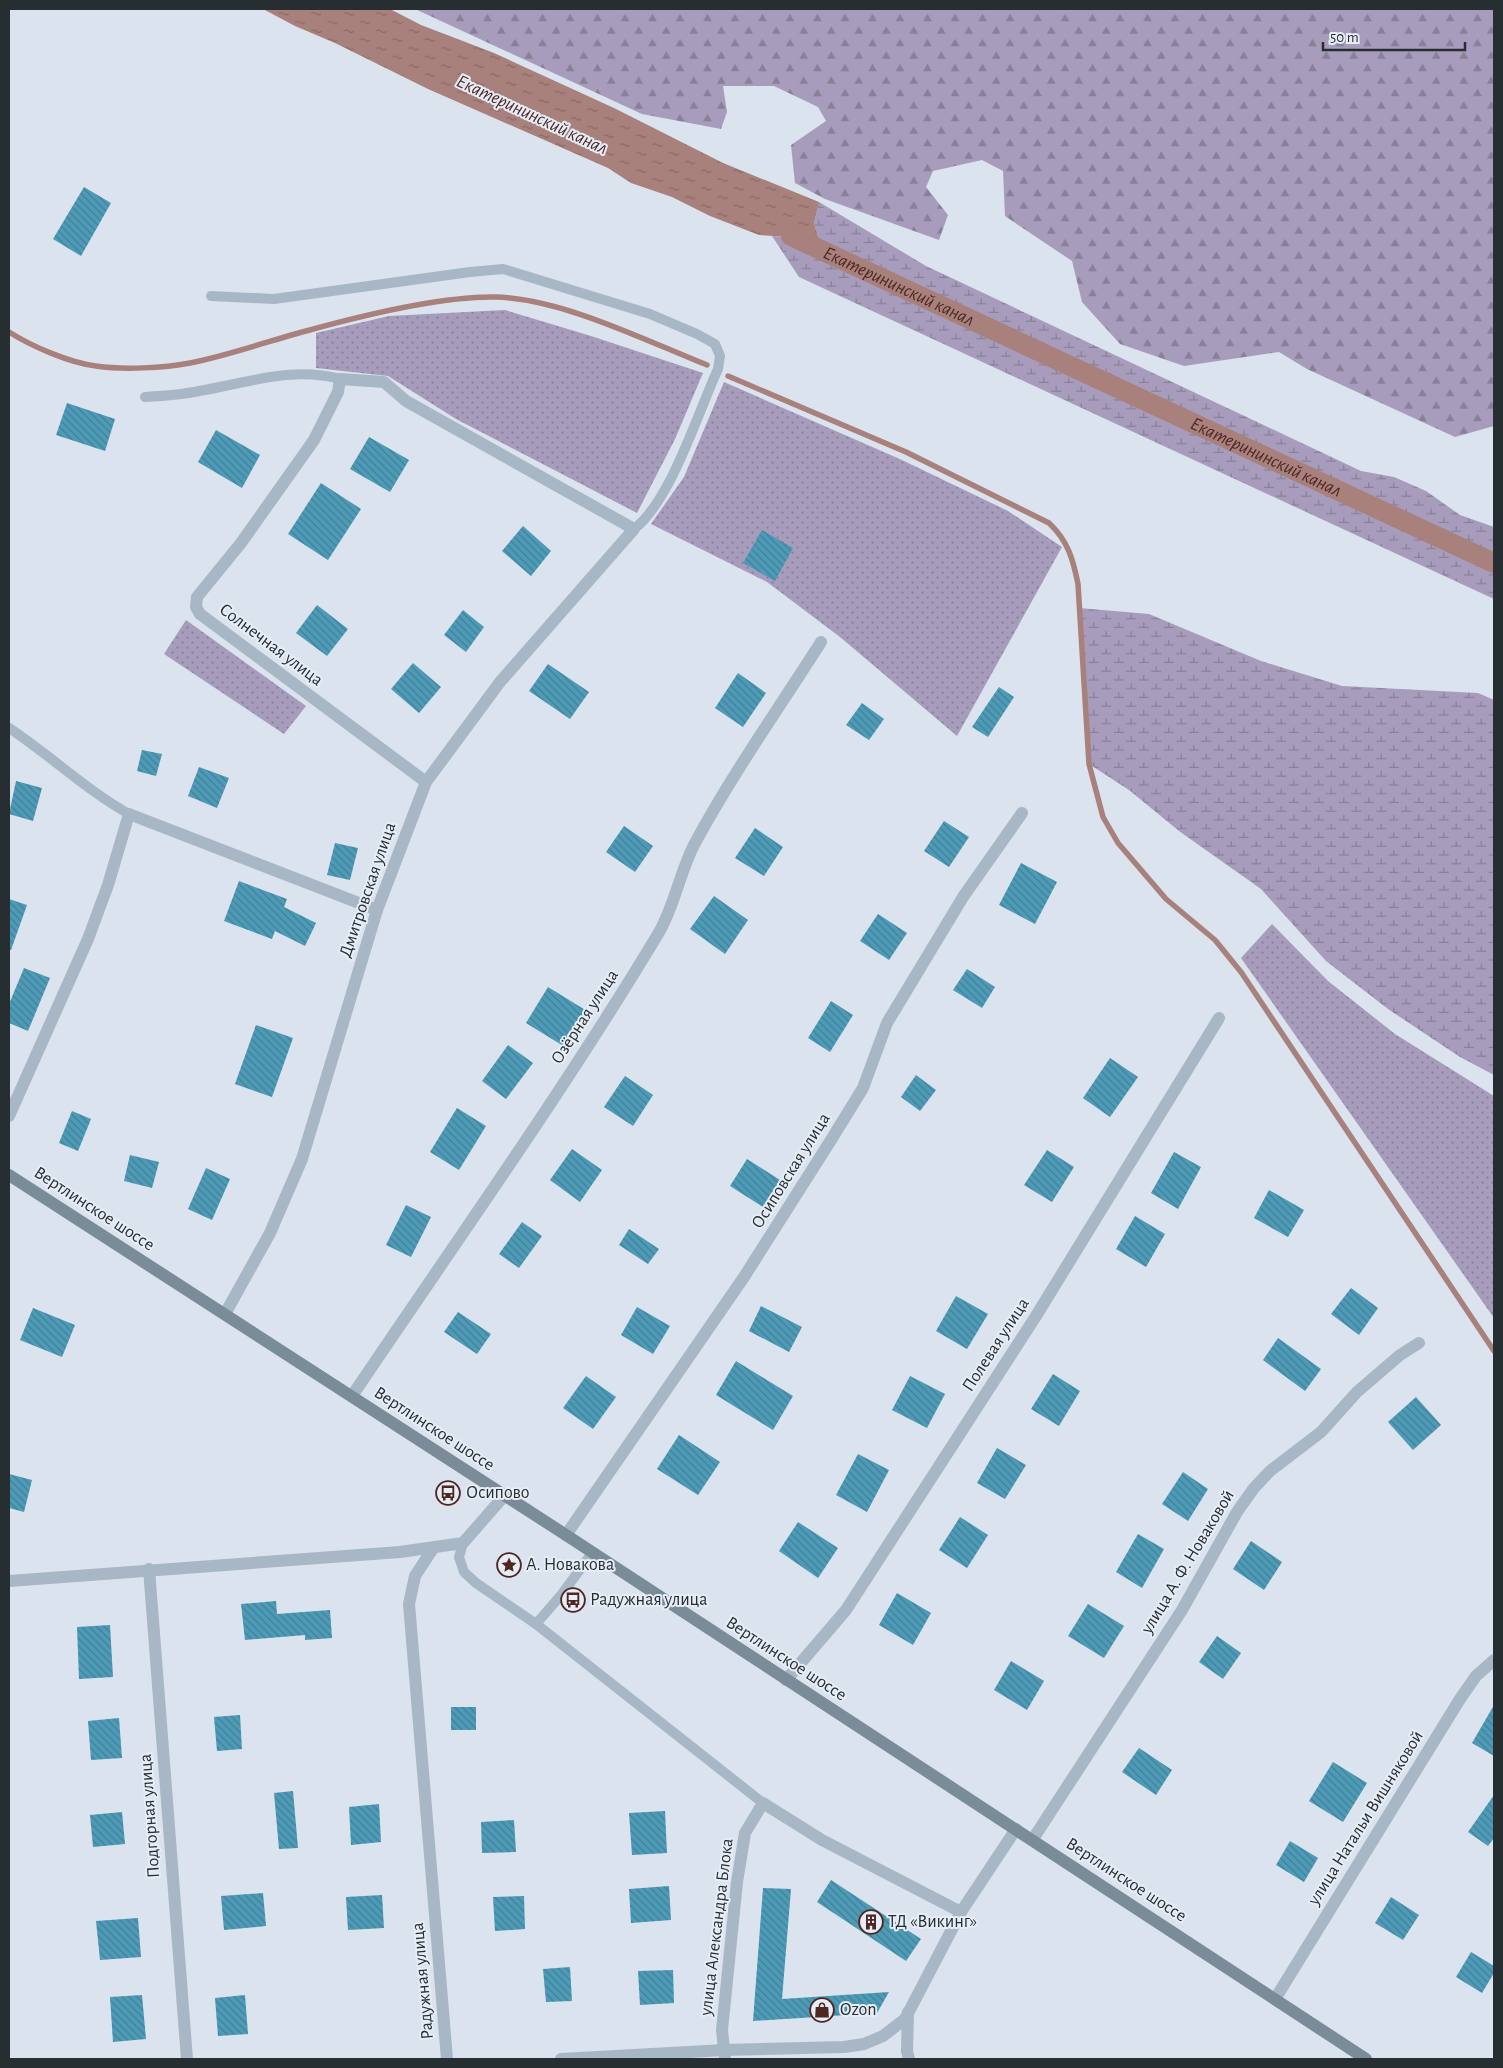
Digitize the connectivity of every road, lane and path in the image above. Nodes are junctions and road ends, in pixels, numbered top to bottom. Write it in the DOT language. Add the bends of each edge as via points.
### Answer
graph roads {
  1 [pos="211,296"];
  2 [pos="340,379"];
  3 [pos="145,397"];
  4 [pos="634,528"];
  5 [pos="821,642"];
  6 [pos="9,728"];
  7 [pos="426,782"];
  8 [pos="1022,812"];
  9 [pos="129,814"];
  10 [pos="377,910"];
  11 [pos="1219,1018"];
  12 [pos="9,1116"];
  13 [pos="9,1175"];
  14 [pos="225,1314"];
  15 [pos="1418,1343"];
  16 [pos="352,1396"];
  17 [pos="504,1496"];
  18 [pos="566,1536"];
  19 [pos="462,1543"];
  20 [pos="434,1547"];
  21 [pos="592,1553"];
  22 [pos="148,1569"];
  23 [pos="9,1580"];
  24 [pos="536,1624"];
  25 [pos="1494,1660"];
  26 [pos="786,1680"];
  27 [pos="763,1803"];
  28 [pos="1016,1829"];
  29 [pos="1032,1839"];
  30 [pos="961,1912"];
  31 [pos="1275,1999"];
  32 [pos="908,2012"];
  33 [pos="724,2054"];
  34 [pos="187,2059"];
  35 [pos="447,2059"];
  36 [pos="561,2059"];
  37 [pos="909,2059"];
  38 [pos="1366,2059"];
  1 -- 4 [label="lane" via="274,299 503,269 650,314 697,334 715,344 720,356 718,368 679,464 646,520"];
  2 -- 3 [label="lane" via="319,373 284,375 200,391"];
  2 -- 4 [label="street" via="384,382 406,401"];
  2 -- 7 [label="street, Солнечная улица" via="338,392 314,440 241,542 203,586 196,607 200,614"];
  4 -- 7 [label="street, Дмитровская улица" via="500,682"];
  5 -- 16 [label="street, Озёрная улица" via="694,844 661,930 611,1012"];
  6 -- 9 [label="lane" via="74,774 103,800"];
  7 -- 10 [label="street, Дмитровская улица"];
  8 -- 18 [label="street, Осиповская улица" via="963,897 892,1016 863,1088 831,1140 744,1277"];
  9 -- 10 [label="street"];
  9 -- 12 [label="street" via="88,939"];
  10 -- 14 [label="street, Дмитровская улица" via="302,1159 270,1233"];
  11 -- 26 [label="street, Полевая улица" via="1036,1316 846,1610"];
  13 -- 14 [label="main road, Вертлинское шоссе"];
  14 -- 16 [label="main road, Вертлинское шоссе"];
  15 -- 29 [label="street, улица А. Ф. Новаковой" via="1371,1380 1321,1432 1270,1471 1254,1488 1182,1610"];
  16 -- 17 [label="main road, Вертлинское шоссе"];
  17 -- 18 [label="main road, Вертлинское шоссе"];
  17 -- 19 [label="street"];
  18 -- 21 [label="main road, Вертлинское шоссе"];
  19 -- 20 [label="street"];
  19 -- 24 [label="lane" via="459,1557 464,1572"];
  20 -- 22 [label="street"];
  20 -- 35 [label="street, Радужная улица" via="416,1576 409,1604"];
  21 -- 24 [label="lane"];
  21 -- 26 [label="main road, Вертлинское шоссе"];
  22 -- 23 [label="street"];
  22 -- 34 [label="street, Подгорная улица"];
  24 -- 27 [label="lane"];
  25 -- 31 [label="street, улица Натальи Вишняковой" via="1476,1676 1460,1699"];
  26 -- 28 [label="main road, Вертлинское шоссе"];
  27 -- 30 [label="street" via="822,1840"];
  27 -- 33 [label="street, улица Александра Блока" via="745,1833 736,1882 722,2030"];
  28 -- 29 [label="main road, Вертлинское шоссе"];
  28 -- 30 [label="street"];
  29 -- 31 [label="main road, Вертлинское шоссе"];
  30 -- 32 [label="street"];
  31 -- 38 [label="main road, Вертлинское шоссе"];
  32 -- 33 [label="street" via="888,2032 864,2044"];
  32 -- 37 [label="street"];
  33 -- 36 [label="street"];
}
